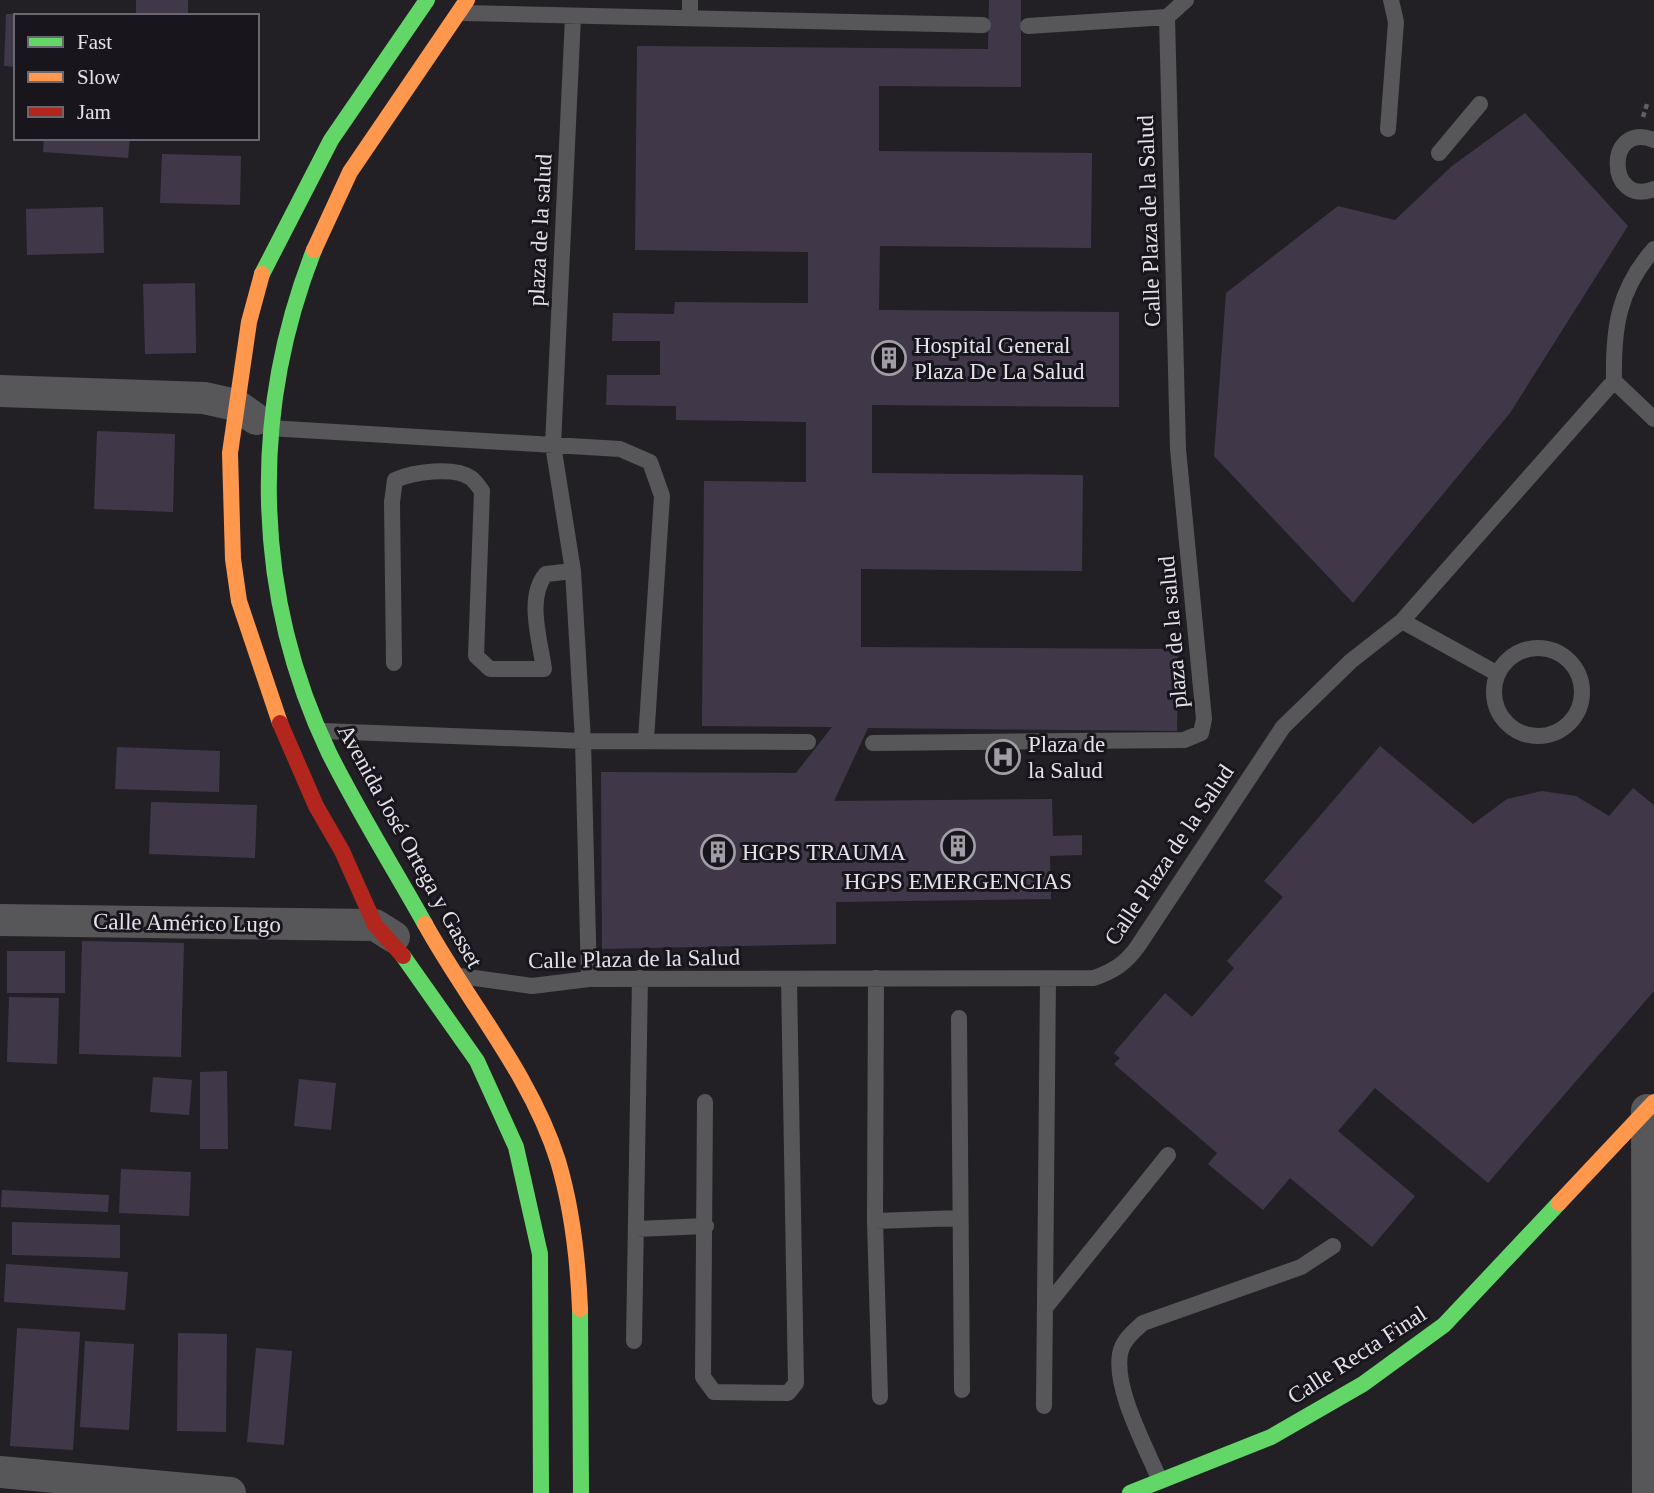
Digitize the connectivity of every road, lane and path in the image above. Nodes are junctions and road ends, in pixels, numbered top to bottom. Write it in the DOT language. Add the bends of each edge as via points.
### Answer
graph roads {
  1 [pos="427,0"];
  2 [pos="690,0"];
  3 [pos="1186,0"];
  4 [pos="1391,0"];
  5 [pos="464,7"];
  6 [pos="573,17"];
  7 [pos="1167,17"];
  8 [pos="690,18"];
  9 [pos="983,25"];
  10 [pos="1028,26"];
  11 [pos="1480,104"];
  12 [pos="1388,129"];
  13 [pos="1654,140"];
  14 [pos="1439,153"];
  15 [pos="1653,191"];
  16 [pos="1654,249"];
  17 [pos="1614,381"];
  18 [pos="0,391"];
  19 [pos="236,405"];
  20 [pos="1654,419"];
  21 [pos="269,428"];
  22 [pos="553,444"];
  23 [pos="1178,449"];
  24 [pos="573,571"];
  25 [pos="1402,621"];
  26 [pos="394,663"];
  27 [pos="1498,674"];
  28 [pos="320,731"];
  29 [pos="646,740"];
  30 [pos="583,741"];
  31 [pos="808,742"];
  32 [pos="873,743"];
  33 [pos="0,920"];
  34 [pos="375,925"];
  35 [pos="453,975"];
  36 [pos="640,978"];
  37 [pos="876,978"];
  38 [pos="1048,978"];
  39 [pos="589,979"];
  40 [pos="789,979"];
  41 [pos="959,1018"];
  42 [pos="705,1102"];
  43 [pos="1650,1106"];
  44 [pos="1168,1155"];
  45 [pos="960,1218"];
  46 [pos="875,1222"];
  47 [pos="706,1226"];
  48 [pos="636,1229"];
  49 [pos="1333,1246"];
  50 [pos="1045,1308"];
  51 [pos="634,1341"];
  52 [pos="962,1390"];
  53 [pos="880,1397"];
  54 [pos="1044,1406"];
  55 [pos="0,1472"];
  56 [pos="1161,1483"];
  57 [pos="230,1493"];
  58 [pos="541,1493"];
  59 [pos="581,1493"];
  60 [pos="1130,1493"];
  61 [pos="1648,1493"];
  1 -- 19 [label="main road" via="331,140 265,265 249,322"];
  2 -- 8 [label="lane"];
  3 -- 7 [label="lane"];
  4 -- 12 [label="lane" via="1396,22"];
  5 -- 6 [label="lane"];
  5 -- 21 [label="main road, Avenida José Ortega y Gasset" via="350,172 325,221 293,303"];
  6 -- 8 [label="lane"];
  6 -- 22 [label="lane, plaza de la salud"];
  7 -- 10 [label="lane"];
  7 -- 23 [label="lane, Calle Plaza de la Salud"];
  8 -- 9 [label="lane"];
  11 -- 14 [label="lane"];
  13 -- 15 [label="lane" via="1636,138 1624,145 1616,171 1623,183"];
  16 -- 17 [label="lane" via="1624,294 1613,336"];
  17 -- 20 [label="lane"];
  17 -- 25 [label="lane, Calle Plaza de la Salud"];
  18 -- 19 [label="street" via="204,398"];
  19 -- 21 [label="street"];
  19 -- 34 [label="main road" via="230,453 239,601 293,757"];
  21 -- 22 [label="lane"];
  21 -- 28 [label="main road, Avenida José Ortega y Gasset" via="268,522 287,643"];
  22 -- 24 [label="lane, plaza de la salud"];
  22 -- 29 [label="lane" via="620,449 650,462 662,496"];
  23 -- 32 [label="lane, plaza de la salud" via="1204,719 1201,733 1184,740"];
  24 -- 26 [label="lane" via="546,574 538,582 535,601 544,669 490,669 476,656 482,491 471,478 456,472 407,474 395,480"];
  24 -- 30 [label="lane, plaza de la salud"];
  25 -- 27 [label="lane"];
  25 -- 38 [label="lane, Calle Plaza de la Salud" via="1351,661 1283,727 1128,960 1094,978"];
  27 -- 27 [label="lane" via="1494,688 1500,714 1521,732 1534,736 1561,730 1579,709 1582,696 1576,670 1556,652 1529,649 1505,663"];
  28 -- 30 [label="lane"];
  28 -- 35 [label="main road, Avenida José Ortega y Gasset"];
  29 -- 30 [label="lane"];
  29 -- 31 [label="lane"];
  30 -- 39 [label="lane, plaza de la salud"];
  33 -- 34 [label="street, Calle Américo Lugo"];
  34 -- 35 [label="street"];
  34 -- 58 [label="main road" via="406,960 477,1061 516,1147 540,1254"];
  35 -- 39 [label="lane, Calle Plaza de la Salud" via="532,986"];
  35 -- 59 [label="main road, Avenida José Ortega y Gasset" via="519,1077 558,1162 578,1268"];
  36 -- 39 [label="lane, Calle Plaza de la Salud"];
  36 -- 40 [label="lane, Calle Plaza de la Salud"];
  36 -- 48 [label="lane"];
  37 -- 38 [label="lane, Calle Plaza de la Salud"];
  37 -- 40 [label="lane, Calle Plaza de la Salud"];
  37 -- 46 [label="lane"];
  38 -- 50 [label="lane"];
  40 -- 47 [label="lane" via="796,1383 788,1393 714,1392 704,1377"];
  41 -- 45 [label="lane"];
  42 -- 47 [label="lane"];
  43 -- 56 [label="main road, Calle Recta Final" via="1444,1325 1363,1384 1271,1437"];
  43 -- 61 [label="street"];
  44 -- 50 [label="lane"];
  45 -- 46 [label="lane"];
  45 -- 52 [label="lane"];
  46 -- 53 [label="lane"];
  47 -- 48 [label="lane"];
  48 -- 51 [label="lane"];
  49 -- 56 [label="lane" via="1301,1267 1143,1323 1129,1336 1120,1353 1122,1378"];
  50 -- 54 [label="lane"];
  55 -- 57 [label="street"];
  56 -- 60 [label="main road, Calle Recta Final"];
}
